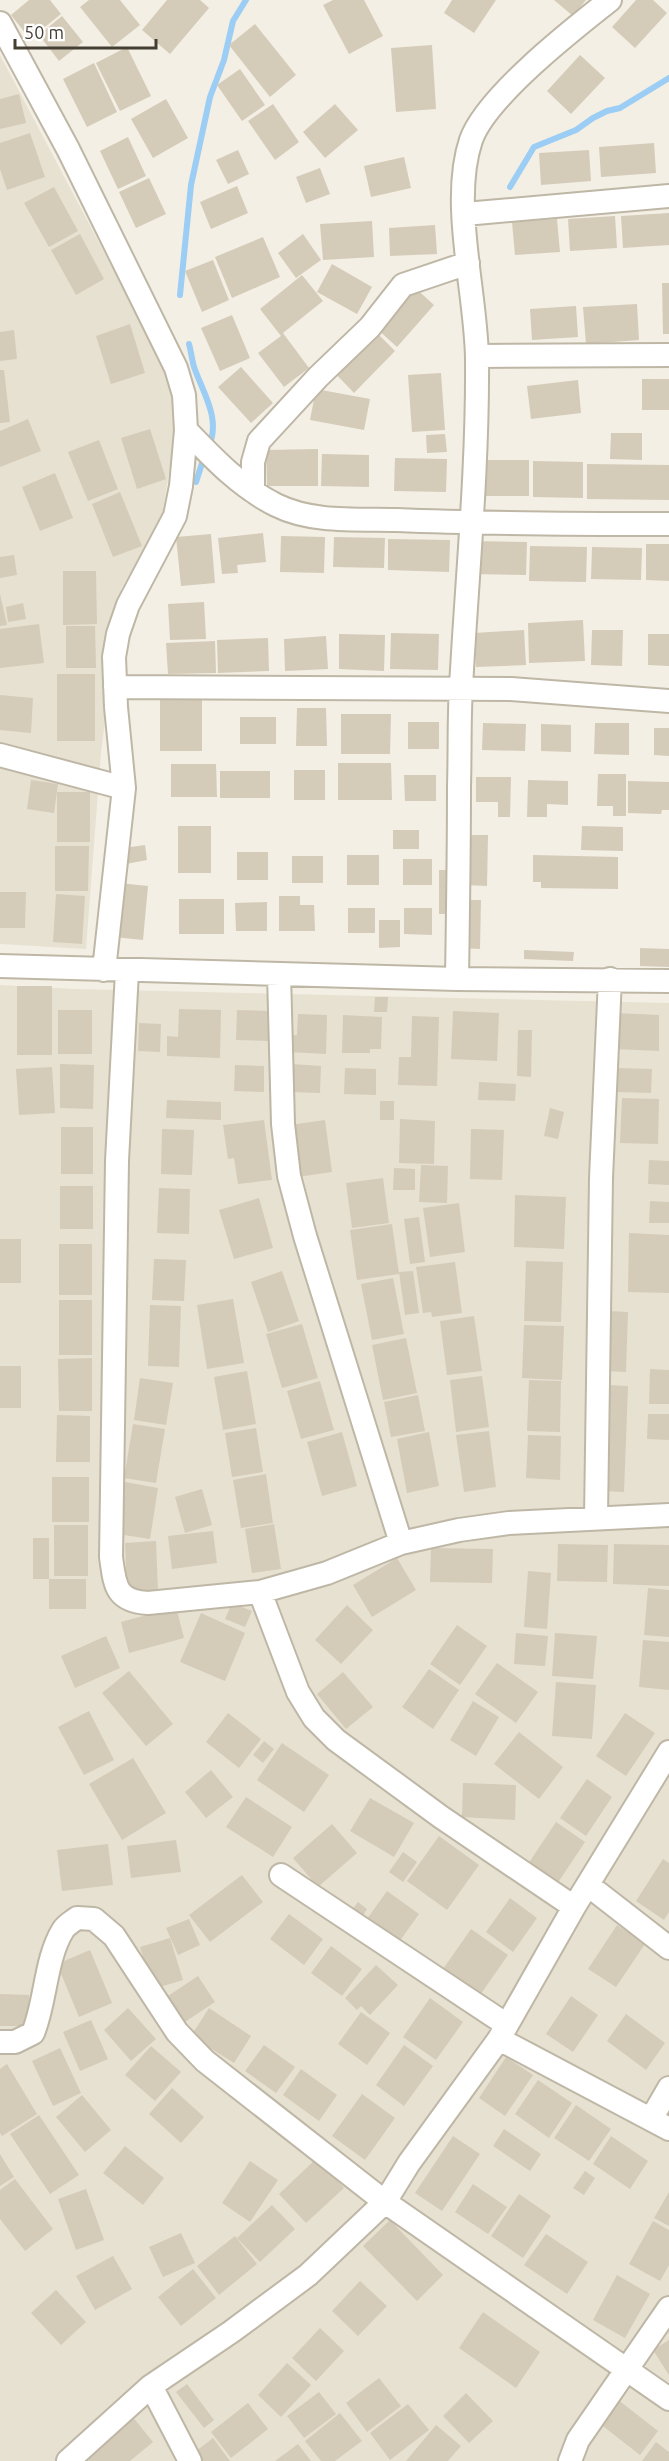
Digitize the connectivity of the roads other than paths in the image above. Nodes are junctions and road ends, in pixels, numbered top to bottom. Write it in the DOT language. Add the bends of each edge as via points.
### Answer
graph roads {
  1 [pos="610,0"];
  2 [pos="0,23"];
  3 [pos="669,196"];
  4 [pos="465,214"];
  5 [pos="468,264"];
  6 [pos="477,356"];
  7 [pos="669,356"];
  8 [pos="186,430"];
  9 [pos="252,491"];
  10 [pos="473,524"];
  11 [pos="669,524"];
  12 [pos="115,687"];
  13 [pos="460,689"];
  14 [pos="669,701"];
  15 [pos="0,755"];
  16 [pos="123,788"];
  17 [pos="0,966"];
  18 [pos="104,970"];
  19 [pos="127,971"];
  20 [pos="279,974"];
  21 [pos="457,979"];
  22 [pos="610,979"];
  23 [pos="669,981"];
  24 [pos="669,1515"];
  25 [pos="596,1517"];
  26 [pos="401,1543"];
  27 [pos="260,1592"];
  28 [pos="669,1752"];
  29 [pos="281,1875"];
  30 [pos="588,1885"];
  31 [pos="574,1907"];
  32 [pos="669,1948"];
  33 [pos="503,2032"];
  34 [pos="0,2042"];
  35 [pos="669,2088"];
  36 [pos="660,2124"];
  37 [pos="385,2202"];
  38 [pos="669,2307"];
  39 [pos="627,2370"];
  40 [pos="151,2386"];
  41 [pos="669,2399"];
  42 [pos="68,2461"];
  43 [pos="190,2461"];
  44 [pos="570,2461"];
  1 -- 4 [label="street" via="495,101 472,136 466,158"];
  2 -- 8 [label="street" via="68,149 176,368 184,395"];
  3 -- 4 [label="street"];
  4 -- 5 [label="street"];
  5 -- 6 [label="street"];
  5 -- 9 [label="street" via="403,285 370,327 259,441 253,462"];
  6 -- 7 [label="street"];
  6 -- 10 [label="street"];
  8 -- 9 [label="street"];
  8 -- 12 [label="street" via="175,516 128,606 118,634"];
  9 -- 10 [label="street" via="278,506 317,517"];
  10 -- 11 [label="street"];
  10 -- 13 [label="street"];
  12 -- 13 [label="street"];
  12 -- 16 [label="street"];
  13 -- 14 [label="street"];
  13 -- 21 [label="street"];
  15 -- 16 [label="street"];
  16 -- 18 [label="street"];
  17 -- 18 [label="street"];
  18 -- 19 [label="street"];
  19 -- 20 [label="street"];
  19 -- 27 [label="street" via="117,1161 111,1557 114,1580 121,1596 133,1602"];
  20 -- 21 [label="street"];
  20 -- 26 [label="street" via="283,1124 289,1176"];
  21 -- 22 [label="street"];
  22 -- 23 [label="street"];
  22 -- 25 [label="street" via="601,1178"];
  24 -- 25 [label="street"];
  25 -- 26 [label="street" via="509,1523"];
  26 -- 27 [label="street" via="327,1573"];
  27 -- 31 [label="street" via="298,1692 322,1726 441,1817"];
  28 -- 30 [label="street"];
  29 -- 33 [label="street"];
  30 -- 31 [label="street"];
  30 -- 32 [label="street"];
  31 -- 33 [label="street"];
  33 -- 36 [label="street"];
  33 -- 37 [label="street"];
  34 -- 37 [label="street" via="15,2042 33,2033 64,1929 77,1918 94,1919 114,1936 177,2032 205,2061"];
  35 -- 36 [label="street"];
  37 -- 39 [label="street"];
  37 -- 40 [label="street" via="308,2275"];
  38 -- 39 [label="street"];
  39 -- 41 [label="street"];
  39 -- 44 [label="street" via="578,2440"];
  40 -- 42 [label="street"];
  40 -- 43 [label="street"];
}
